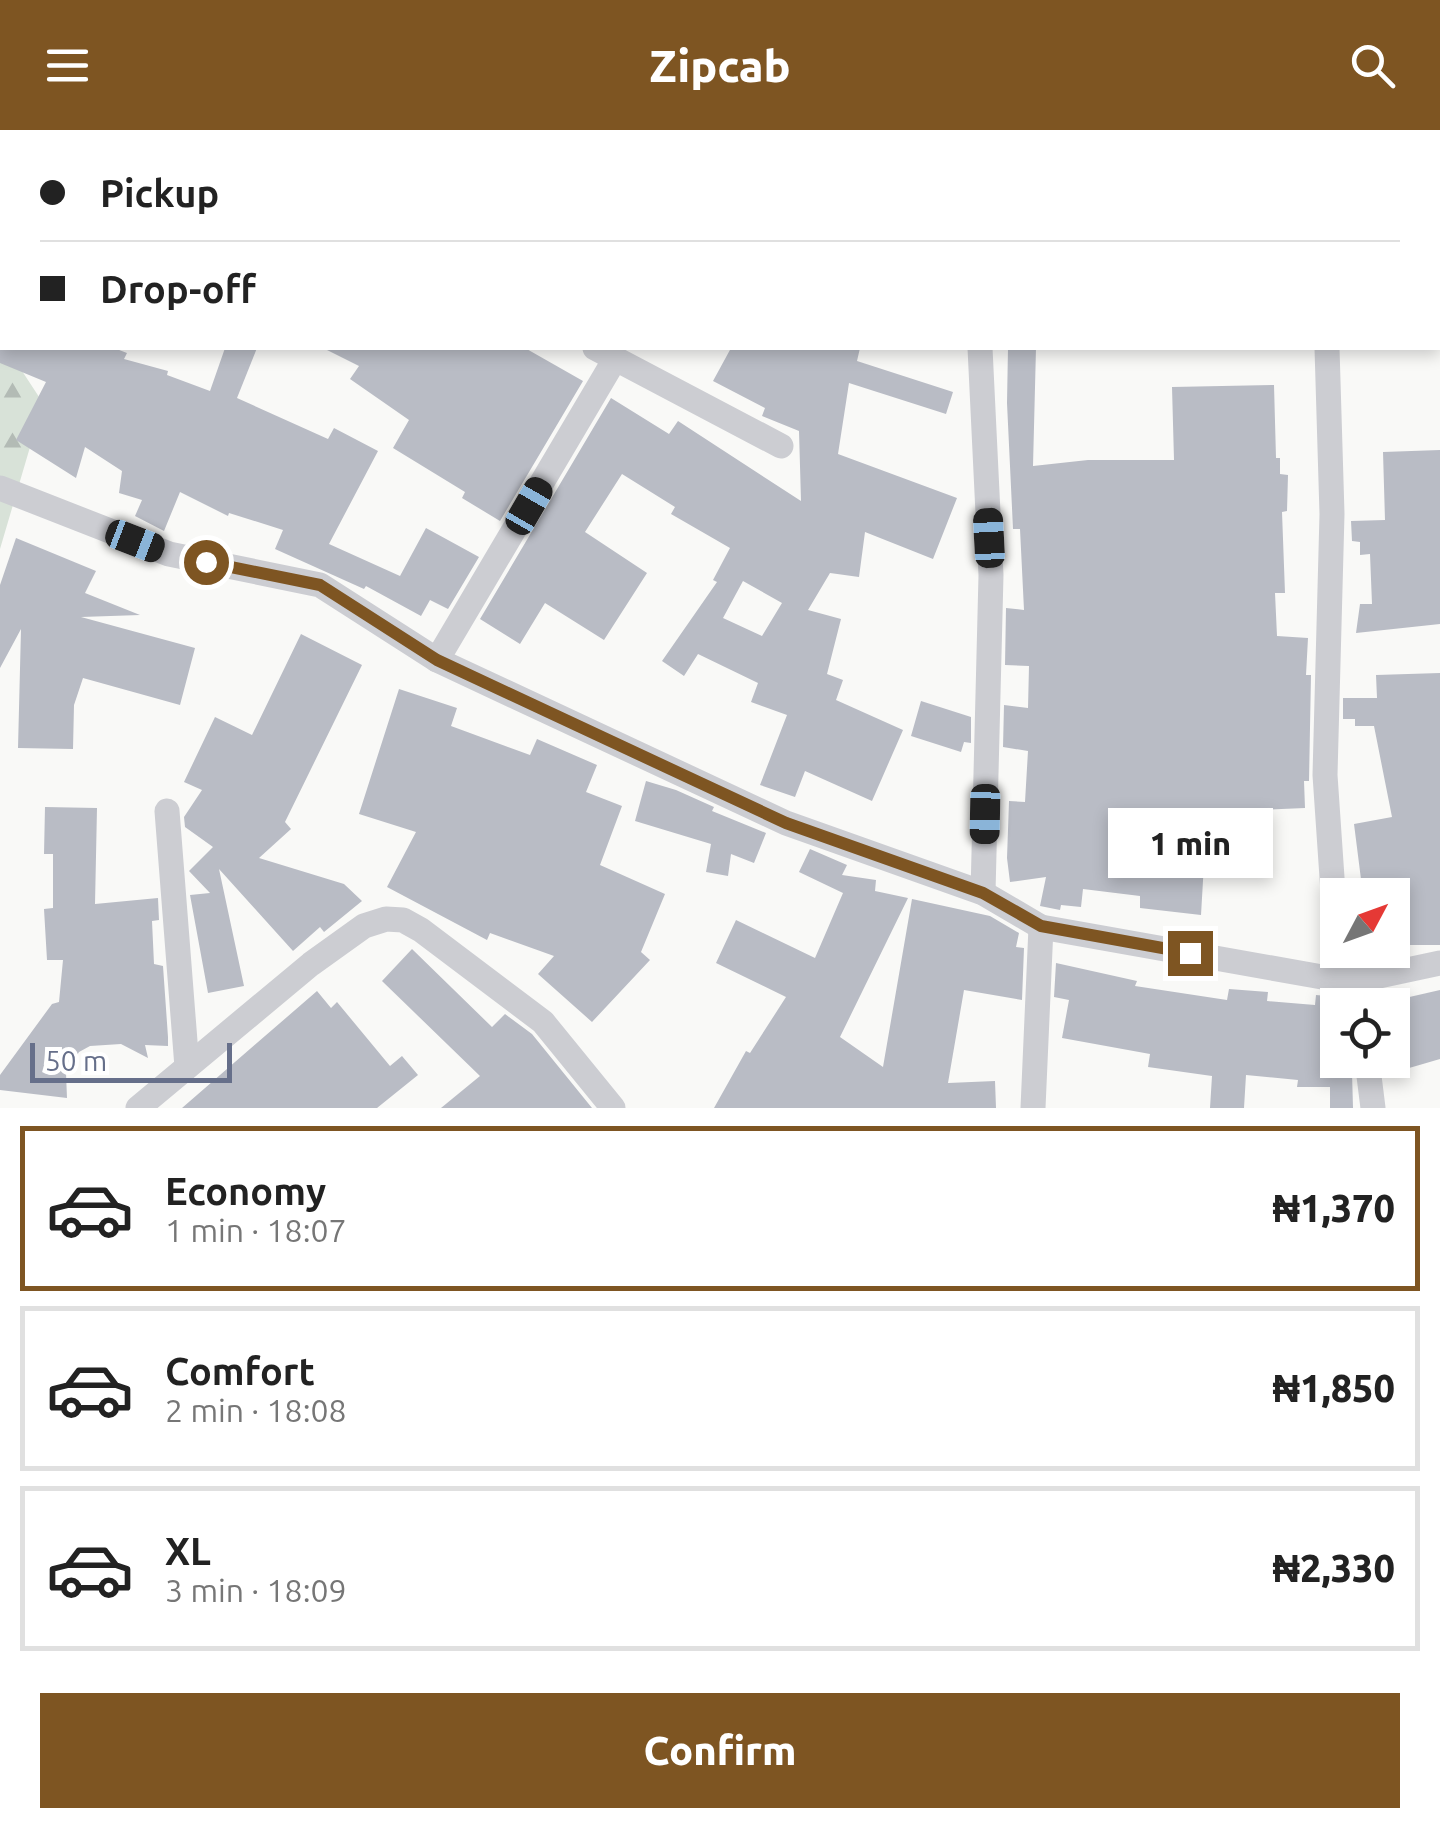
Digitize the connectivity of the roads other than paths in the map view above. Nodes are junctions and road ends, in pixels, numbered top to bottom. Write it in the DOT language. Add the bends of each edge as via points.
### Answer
graph roads {
  1 [pos="980,350"];
  2 [pos="1327,350"];
  3 [pos="605,353"];
  4 [pos="781,446"];
  5 [pos="0,488"];
  6 [pos="437,660"];
  7 [pos="168,811"];
  8 [pos="983,893"];
  9 [pos="1041,926"];
  10 [pos="1440,964"];
  11 [pos="1356,988"];
  12 [pos="187,1067"];
  13 [pos="1369,1078"];
  14 [pos="138,1108"];
  15 [pos="612,1108"];
  16 [pos="1033,1108"];
  17 [pos="1373,1108"];
  1 -- 8 [label="street" via="991,576"];
  2 -- 11 [label="street" via="1332,514 1326,775"];
  3 -- 4 [label="street"];
  3 -- 6 [label="street"];
  5 -- 6 [label="street" via="168,554 320,585"];
  6 -- 8 [label="street" via="786,823"];
  7 -- 12 [label="street"];
  8 -- 9 [label="street"];
  9 -- 11 [label="street"];
  9 -- 16 [label="street"];
  10 -- 11 [label="street"];
  12 -- 14 [label="street"];
  12 -- 15 [label="street" via="347,937 375,923 404,920 544,1022"];
  13 -- 17 [label="street"];
}
